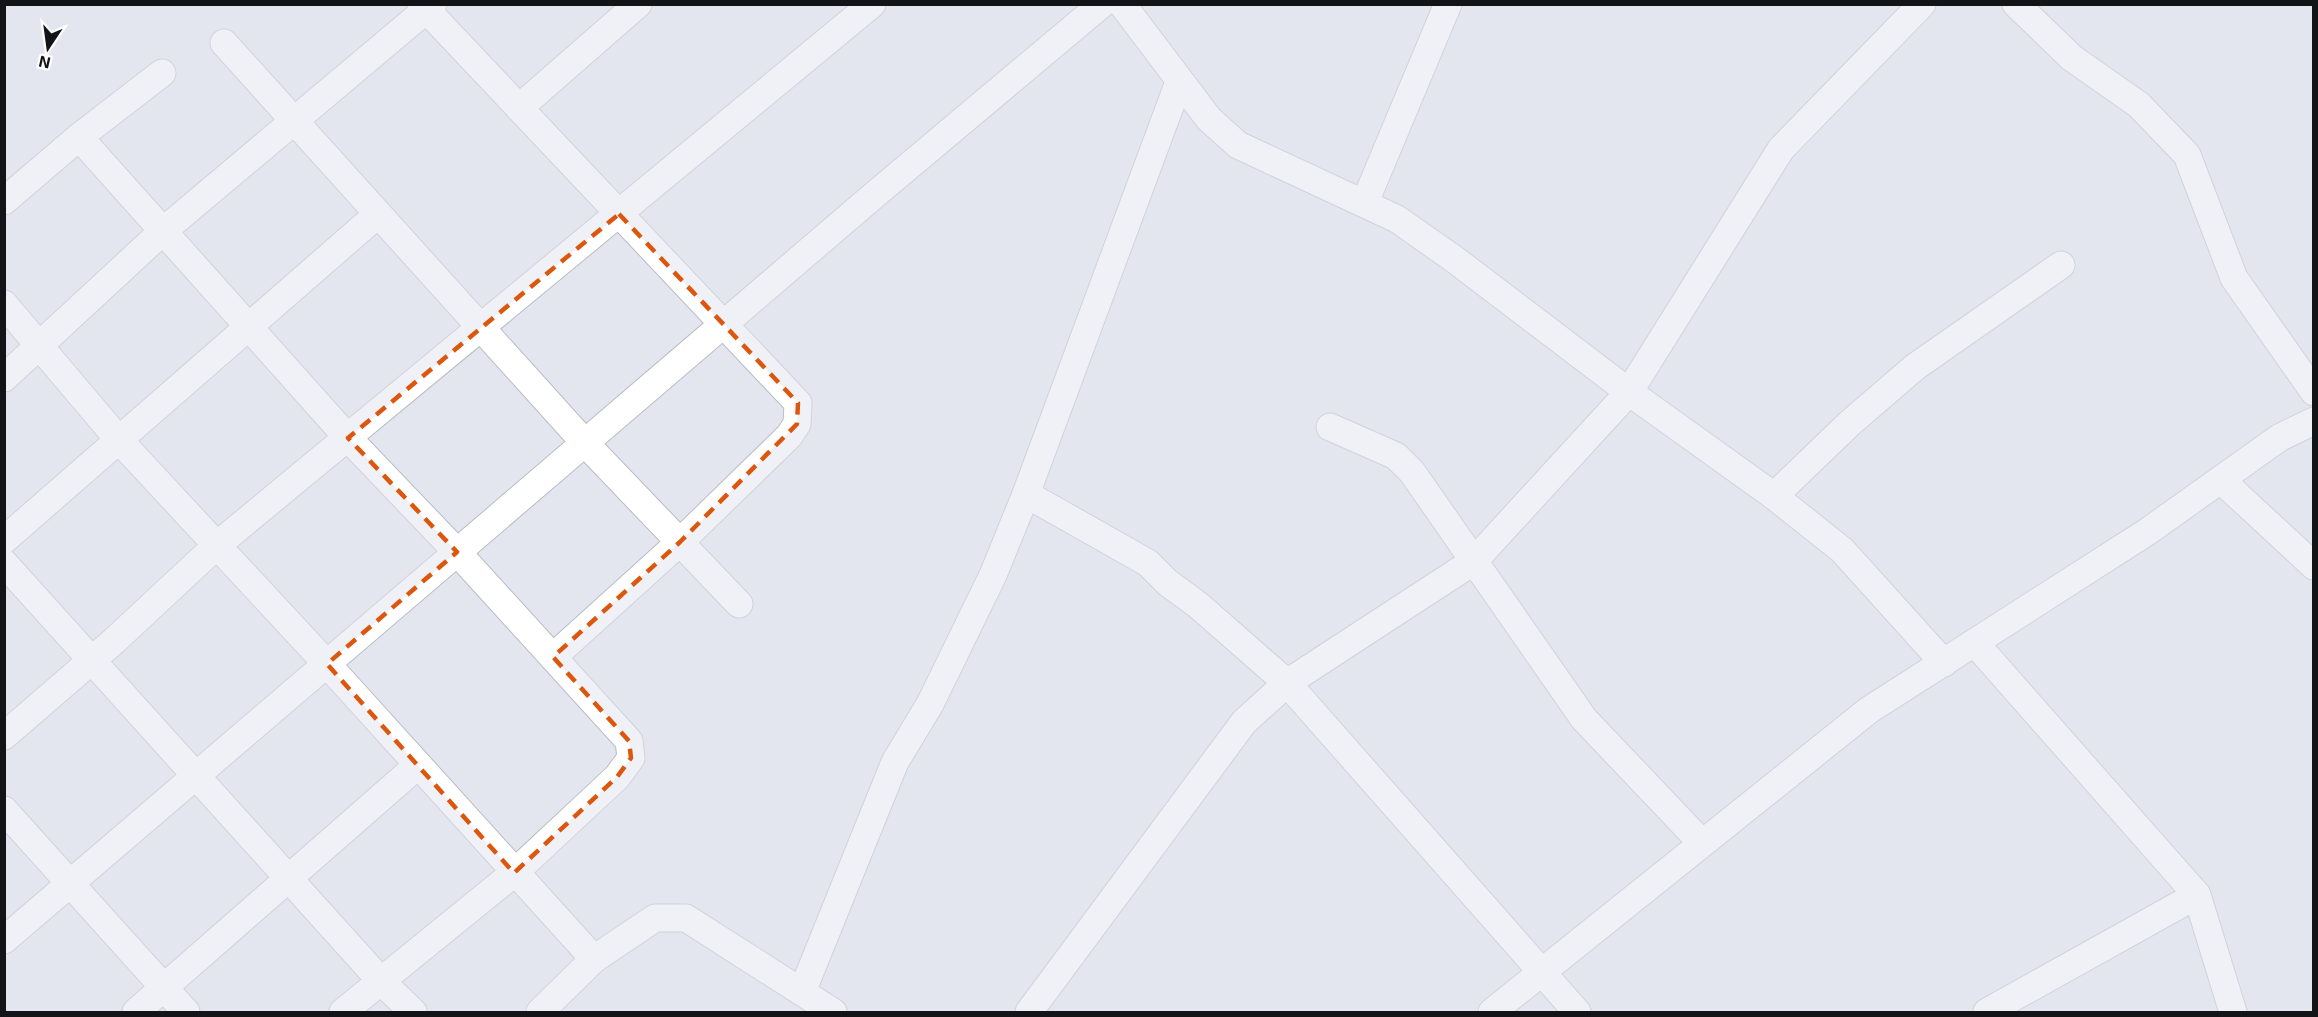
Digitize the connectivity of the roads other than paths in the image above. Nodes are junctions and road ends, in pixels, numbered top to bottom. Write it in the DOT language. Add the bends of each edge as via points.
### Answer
graph roads {
  1 [pos="638,4"];
  2 [pos="872,4"];
  3 [pos="1101,4"];
  4 [pos="1122,4"];
  5 [pos="1448,4"];
  6 [pos="1922,4"];
  7 [pos="2016,4"];
  8 [pos="427,7"];
  9 [pos="224,43"];
  10 [pos="162,73"];
  11 [pos="1179,82"];
  12 [pos="519,108"];
  13 [pos="295,121"];
  14 [pos="79,137"];
  15 [pos="4,201"];
  16 [pos="1365,202"];
  17 [pos="378,214"];
  18 [pos="619,214"];
  19 [pos="164,231"];
  20 [pos="2061,265"];
  21 [pos="4,304"];
  22 [pos="723,324"];
  23 [pos="248,327"];
  24 [pos="482,328"];
  25 [pos="40,346"];
  26 [pos="4,378"];
  27 [pos="1629,392"];
  28 [pos="2313,392"];
  29 [pos="2313,421"];
  30 [pos="1330,427"];
  31 [pos="348,438"];
  32 [pos="119,440"];
  33 [pos="585,443"];
  34 [pos="2220,480"];
  35 [pos="1026,494"];
  36 [pos="1774,496"];
  37 [pos="4,540"];
  38 [pos="680,542"];
  39 [pos="216,546"];
  40 [pos="458,552"];
  41 [pos="1474,561"];
  42 [pos="4,563"];
  43 [pos="2313,566"];
  44 [pos="738,603"];
  45 [pos="1975,643"];
  46 [pos="553,657"];
  47 [pos="92,661"];
  48 [pos="1944,663"];
  49 [pos="327,664"];
  50 [pos="1287,683"];
  51 [pos="4,736"];
  52 [pos="418,765"];
  53 [pos="196,776"];
  54 [pos="4,810"];
  55 [pos="1702,843"];
  56 [pos="514,873"];
  57 [pos="288,879"];
  58 [pos="71,884"];
  59 [pos="2197,895"];
  60 [pos="4,940"];
  61 [pos="594,960"];
  62 [pos="1541,972"];
  63 [pos="381,981"];
  64 [pos="164,988"];
  65 [pos="802,992"];
  66 [pos="136,1012"];
  67 [pos="186,1012"];
  68 [pos="343,1012"];
  69 [pos="413,1012"];
  70 [pos="540,1012"];
  71 [pos="833,1012"];
  72 [pos="1029,1012"];
  73 [pos="1492,1012"];
  74 [pos="1577,1012"];
  75 [pos="1987,1012"];
  76 [pos="2233,1012"];
  1 -- 12 [label="street"];
  2 -- 18 [label="street"];
  3 -- 22 [label="street"];
  4 -- 11 [label="street"];
  5 -- 16 [label="street"];
  6 -- 27 [label="street" via="1781,149"];
  7 -- 28 [label="street" via="2072,58 2139,105 2187,155 2234,278"];
  8 -- 12 [label="street"];
  8 -- 13 [label="street"];
  9 -- 13 [label="street"];
  10 -- 14 [label="street"];
  11 -- 16 [label="street" via="1209,119 1238,145"];
  11 -- 35 [label="street"];
  12 -- 18 [label="street"];
  13 -- 17 [label="street"];
  13 -- 19 [label="street"];
  14 -- 15 [label="street"];
  14 -- 19 [label="street"];
  16 -- 27 [label="street" via="1454,259"];
  17 -- 23 [label="street"];
  17 -- 24 [label="street"];
  18 -- 22 [label="street"];
  18 -- 24 [label="street"];
  19 -- 23 [label="street"];
  19 -- 25 [label="street"];
  20 -- 36 [label="street" via="1915,367"];
  21 -- 25 [label="street"];
  22 -- 33 [label="street"];
  22 -- 38 [label="street" via="798,403 796,424 789,436"];
  23 -- 31 [label="street"];
  23 -- 32 [label="street"];
  24 -- 31 [label="street"];
  24 -- 33 [label="street"];
  25 -- 26 [label="street"];
  25 -- 32 [label="street"];
  27 -- 36 [label="street"];
  27 -- 41 [label="street"];
  29 -- 34 [label="street" via="2279,438"];
  30 -- 41 [label="street" via="1396,456 1412,472"];
  31 -- 39 [label="street"];
  31 -- 40 [label="street"];
  32 -- 37 [label="street"];
  32 -- 39 [label="street"];
  33 -- 38 [label="street"];
  33 -- 40 [label="street"];
  34 -- 43 [label="street"];
  34 -- 45 [label="street"];
  35 -- 50 [label="street" via="1148,563"];
  35 -- 65 [label="street" via="993,575 946,672 895,762"];
  36 -- 48 [label="street" via="1842,550"];
  38 -- 44 [label="street"];
  38 -- 46 [label="street"];
  39 -- 47 [label="street"];
  39 -- 49 [label="street"];
  40 -- 46 [label="street"];
  40 -- 49 [label="street"];
  41 -- 50 [label="street"];
  41 -- 55 [label="street" via="1584,719"];
  42 -- 47 [label="street"];
  45 -- 48 [label="street"];
  45 -- 59 [label="street"];
  46 -- 56 [label="street" via="629,741 631,758 617,777"];
  47 -- 51 [label="street"];
  47 -- 53 [label="street"];
  48 -- 55 [label="street" via="1869,710"];
  49 -- 52 [label="street"];
  49 -- 53 [label="street"];
  50 -- 62 [label="street"];
  50 -- 72 [label="street" via="1244,723"];
  52 -- 56 [label="street"];
  52 -- 57 [label="street"];
  53 -- 57 [label="street"];
  53 -- 58 [label="street"];
  54 -- 58 [label="street"];
  55 -- 62 [label="street"];
  56 -- 61 [label="street"];
  56 -- 63 [label="street"];
  57 -- 63 [label="street"];
  57 -- 64 [label="street"];
  58 -- 60 [label="street"];
  58 -- 64 [label="street"];
  59 -- 75 [label="street"];
  59 -- 76 [label="street"];
  61 -- 65 [label="street" via="655,918 686,918"];
  61 -- 70 [label="street"];
  62 -- 73 [label="street"];
  62 -- 74 [label="street"];
  63 -- 68 [label="street"];
  63 -- 69 [label="street"];
  64 -- 66 [label="street"];
  64 -- 67 [label="street"];
  65 -- 71 [label="street"];
}
